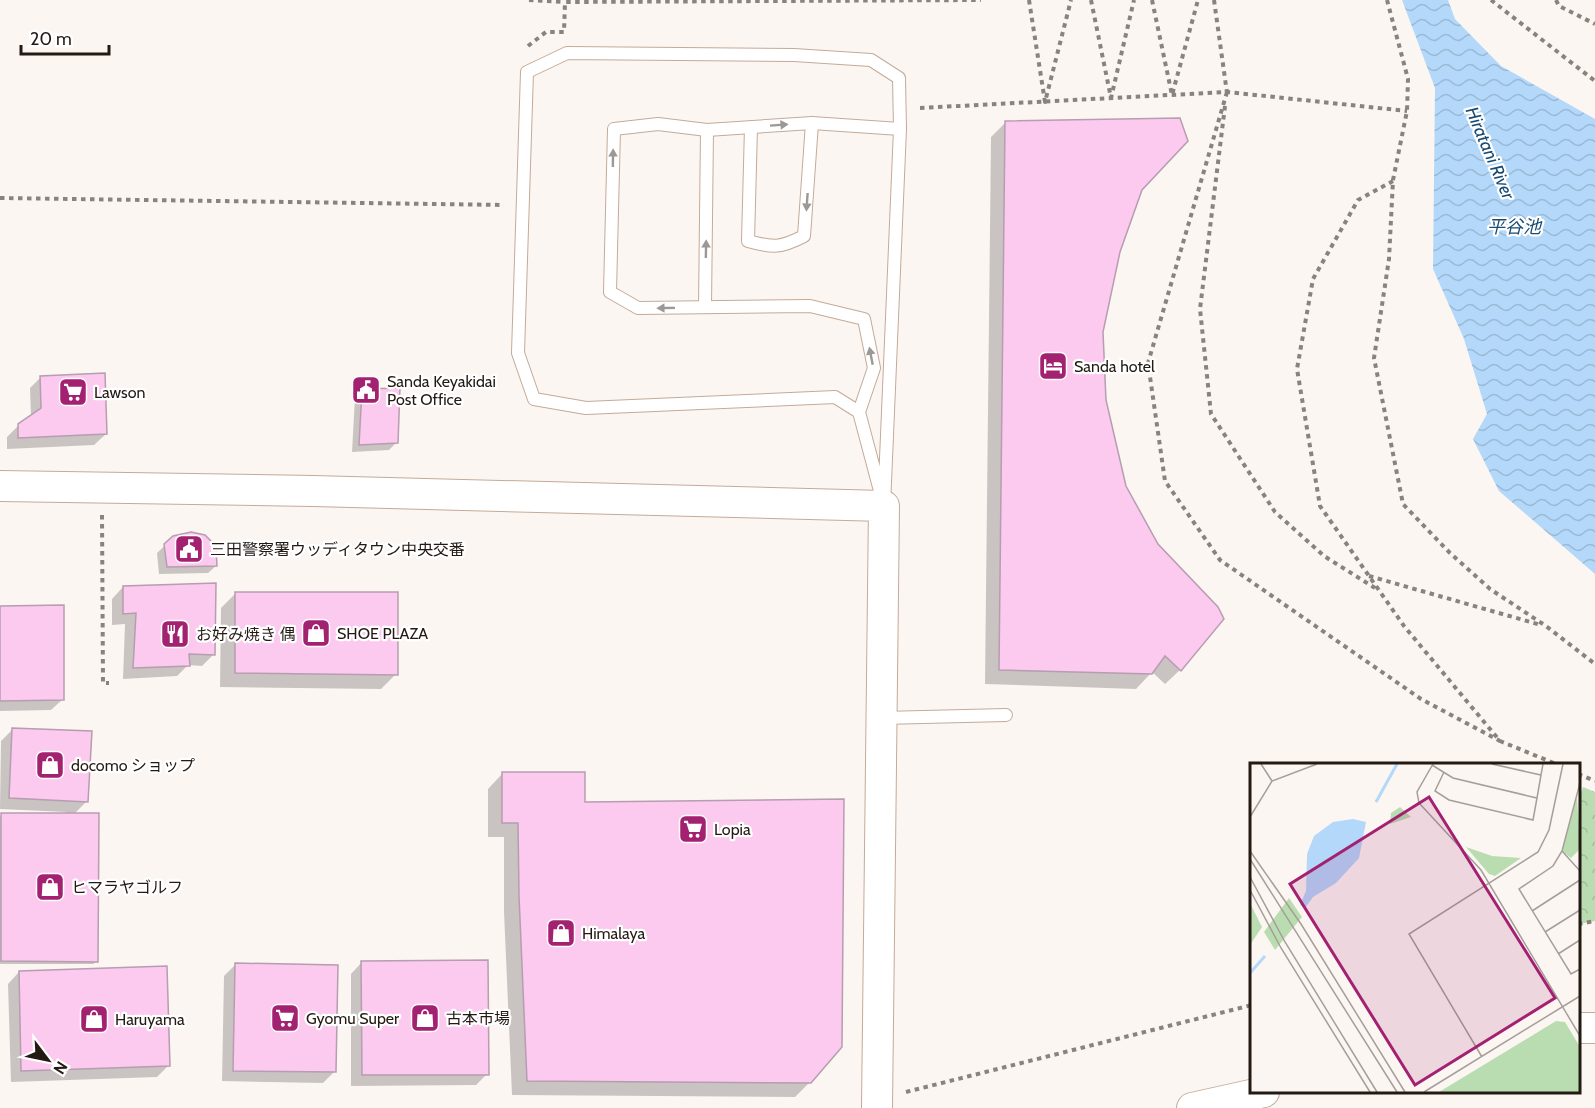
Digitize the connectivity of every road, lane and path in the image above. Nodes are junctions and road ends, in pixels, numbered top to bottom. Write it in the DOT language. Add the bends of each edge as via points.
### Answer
graph roads {
  1 [pos="529,0"];
  2 [pos="1029,0"];
  3 [pos="1071,0"];
  4 [pos="1091,0"];
  5 [pos="1134,0"];
  6 [pos="1152,0"];
  7 [pos="1198,0"];
  8 [pos="1214,0"];
  9 [pos="1387,0"];
  10 [pos="1491,0"];
  11 [pos="1556,0"];
  12 [pos="566,2"];
  13 [pos="1595,24"];
  14 [pos="1595,81"];
  15 [pos="1227,92"];
  16 [pos="1172,95"];
  17 [pos="1111,98"];
  18 [pos="1045,102"];
  19 [pos="899,109"];
  20 [pos="1407,111"];
  21 [pos="812,123"];
  22 [pos="751,127"];
  23 [pos="900,129"];
  24 [pos="707,130"];
  25 [pos="1393,180"];
  26 [pos="0,198"];
  27 [pos="513,205"];
  28 [pos="705,307"];
  29 [pos="859,412"];
  30 [pos="0,486"];
  31 [pos="102,489"];
  32 [pos="884,506"];
  33 [pos="1369,576"];
  34 [pos="1378,590"];
  35 [pos="1546,626"];
  36 [pos="1595,664"];
  37 [pos="109,683"];
  38 [pos="1006,714"];
  39 [pos="882,718"];
  40 [pos="1500,741"];
  41 [pos="1551,763"];
  42 [pos="1580,775"];
  43 [pos="1595,781"];
  44 [pos="1595,921"];
  45 [pos="1580,924"];
  46 [pos="1250,1005"];
  47 [pos="1260,1093"];
  48 [pos="877,1103"];
  49 [pos="1192,1108"];
  1 -- 12 [label="path"];
  2 -- 18 [label="path"];
  3 -- 18 [label="path"];
  4 -- 17 [label="path"];
  5 -- 17 [label="path"];
  6 -- 16 [label="path"];
  7 -- 16 [label="path"];
  8 -- 15 [label="path"];
  9 -- 20 [label="path" via="1408,79"];
  10 -- 14 [label="path"];
  11 -- 13 [label="path" via="1559,6"];
  15 -- 16 [label="path"];
  15 -- 20 [label="path"];
  15 -- 34 [label="path" via="1200,309 1211,414 1275,512 1324,556"];
  15 -- 40 [label="path" via="1148,363 1165,481 1220,560 1422,699"];
  16 -- 17 [label="path"];
  17 -- 18 [label="path"];
  18 -- 19 [label="path"];
  19 -- 23 [label="lane"];
  19 -- 29 [label="lane" via="899,78 871,60 567,52 527,72 519,353 534,399 586,408 835,397"];
  20 -- 25 [label="path"];
  22 -- 21 [label="lane, one-way"];
  21 -- 22 [label="lane, one-way" via="804,236 770,248 748,241"];
  21 -- 23 [label="lane"];
  22 -- 24 [label="lane"];
  23 -- 32 [label="lane"];
  28 -- 24 [label="lane, one-way"];
  28 -- 24 [label="lane, one-way" via="638,308 610,292 614,129 658,124"];
  25 -- 33 [label="path" via="1358,200 1313,279 1297,369 1320,506"];
  25 -- 35 [label="path" via="1389,259 1374,358 1403,504 1490,589"];
  26 -- 27 [label="path"];
  29 -- 28 [label="lane, one-way" via="874,368 864,319 810,306"];
  29 -- 32 [label="lane"];
  30 -- 31 [label="street"];
  31 -- 32 [label="street"];
  31 -- 37 [label="path" via="104,683"];
  32 -- 39 [label="street"];
  33 -- 34 [label="path"];
  33 -- 35 [label="path"];
  34 -- 40 [label="path"];
  35 -- 36 [label="path"];
  38 -- 39 [label="lane"];
  39 -- 48 [label="street"];
  40 -- 41 [label="path"];
  42 -- 43 [label="path"];
  44 -- 45 [label="path"];
  46 -- 48 [label="path"];
  47 -- 49 [label="street"];
}
